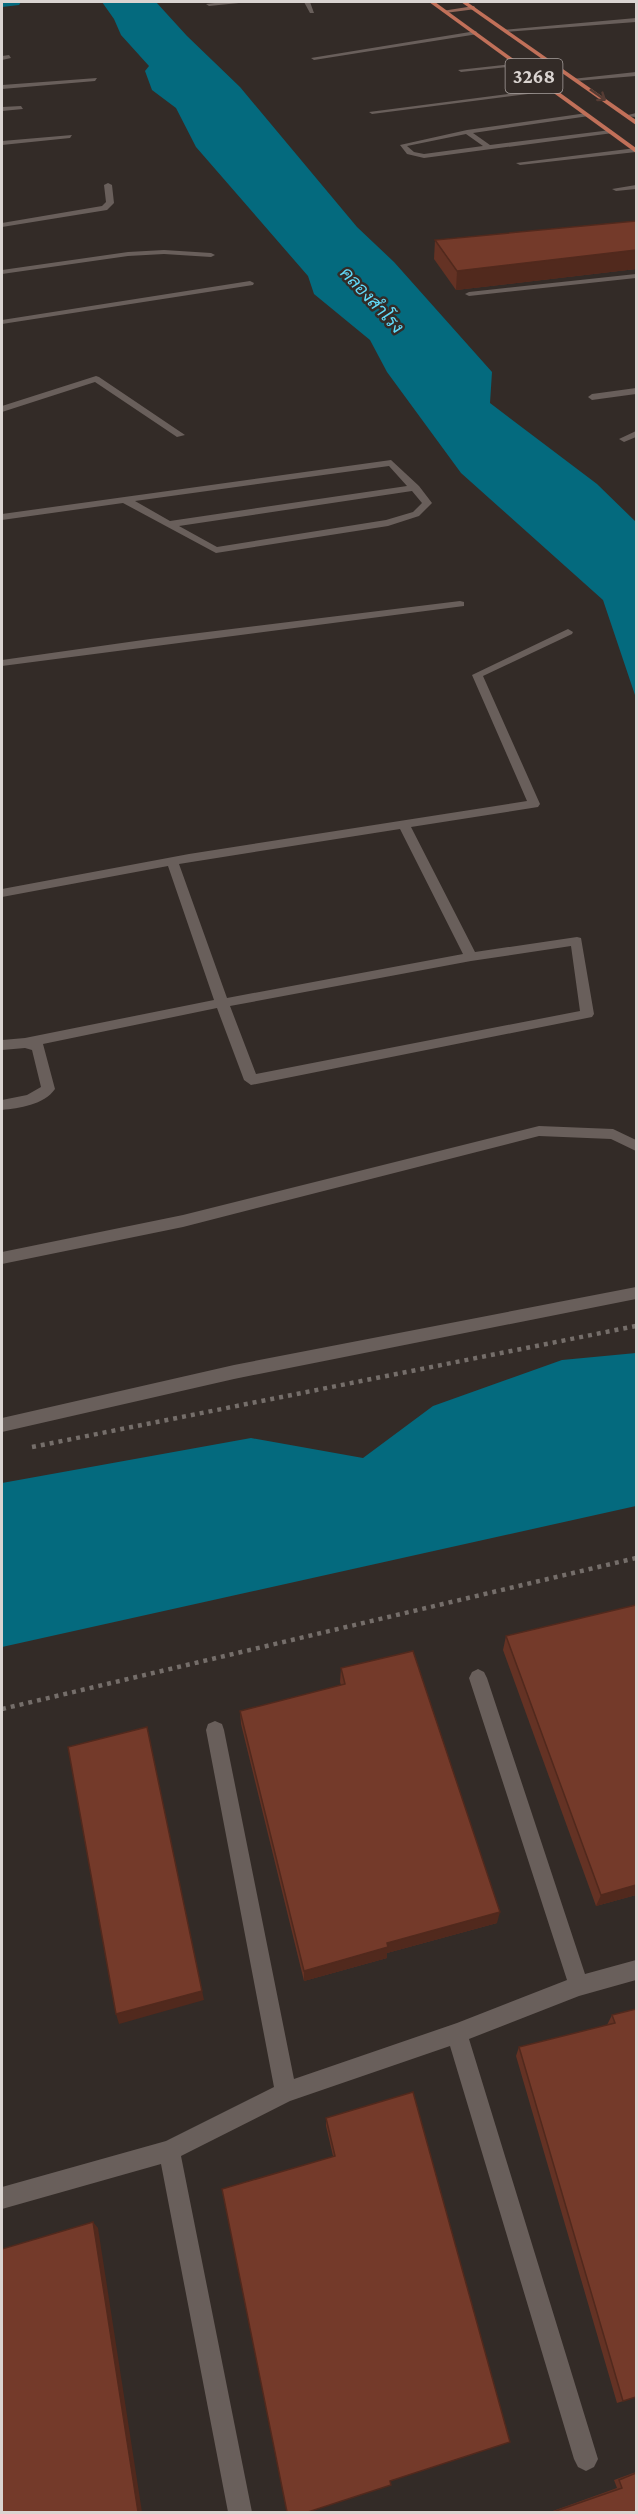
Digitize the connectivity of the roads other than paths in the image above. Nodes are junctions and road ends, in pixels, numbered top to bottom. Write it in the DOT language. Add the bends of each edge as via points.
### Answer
graph roads {
  1 [pos="246,2"];
  2 [pos="307,2"];
  3 [pos="432,2"];
  4 [pos="464,2"];
  5 [pos="209,4"];
  6 [pos="474,8"];
  7 [pos="445,11"];
  8 [pos="312,12"];
  9 [pos="636,20"];
  10 [pos="506,30"];
  11 [pos="476,33"];
  12 [pos="314,58"];
  13 [pos="518,64"];
  14 [pos="461,70"];
  15 [pos="636,74"];
  16 [pos="95,79"];
  17 [pos="575,80"];
  18 [pos="2,87"];
  19 [pos="552,88"];
  20 [pos="21,108"];
  21 [pos="2,109"];
  22 [pos="372,112"];
  23 [pos="587,115"];
  24 [pos="636,115"];
  25 [pos="627,116"];
  26 [pos="551,118"];
  27 [pos="636,123"];
  28 [pos="558,124"];
  29 [pos="566,130"];
  30 [pos="467,132"];
  31 [pos="611,132"];
  32 [pos="70,136"];
  33 [pos="573,136"];
  34 [pos="2,143"];
  35 [pos="489,147"];
  36 [pos="636,150"];
  37 [pos="520,163"];
  38 [pos="108,185"];
  39 [pos="636,187"];
  40 [pos="616,189"];
  41 [pos="2,225"];
  42 [pos="211,255"];
  43 [pos="2,272"];
  44 [pos="636,276"];
  45 [pos="250,283"];
  46 [pos="468,294"];
  47 [pos="2,322"];
  48 [pos="636,391"];
  49 [pos="592,397"];
  50 [pos="2,409"];
  51 [pos="636,434"];
  52 [pos="180,435"];
  53 [pos="624,439"];
  54 [pos="416,488"];
  55 [pos="125,500"];
  56 [pos="2,517"];
  57 [pos="170,524"];
  58 [pos="460,604"];
  59 [pos="568,632"];
  60 [pos="2,663"];
  61 [pos="404,824"];
  62 [pos="172,861"];
  63 [pos="2,893"];
  64 [pos="471,957"];
  65 [pos="222,1003"];
  66 [pos="26,1043"];
  67 [pos="2,1045"];
  68 [pos="2,1105"];
  69 [pos="636,1146"];
  70 [pos="2,1258"];
  71 [pos="636,1293"];
  72 [pos="2,1425"];
  73 [pos="478,1678"];
  74 [pos="215,1730"];
  75 [pos="636,1970"];
  76 [pos="579,1986"];
  77 [pos="457,2033"];
  78 [pos="286,2092"];
  79 [pos="169,2151"];
  80 [pos="2,2198"];
  81 [pos="586,2459"];
  82 [pos="240,2512"];
  1 -- 5 [label="street"];
  2 -- 8 [label="street"];
  3 -- 7 [label="main road, 3268"];
  4 -- 6 [label="main road, 3268"];
  6 -- 7 [label="main road"];
  6 -- 10 [label="main road, 3268"];
  7 -- 11 [label="main road, 3268"];
  9 -- 10 [label="street"];
  10 -- 17 [label="main road, 3268"];
  11 -- 12 [label="street"];
  11 -- 13 [label="main road, 3268"];
  13 -- 14 [label="street"];
  13 -- 19 [label="main road, 3268"];
  15 -- 17 [label="street"];
  16 -- 18 [label="street"];
  17 -- 25 [label="main road, 3268, one-way"];
  19 -- 22 [label="street"];
  19 -- 23 [label="main road, 3268"];
  20 -- 21 [label="street"];
  23 -- 26 [label="street"];
  23 -- 31 [label="main road, 3268"];
  24 -- 25 [label="street"];
  25 -- 27 [label="main road, 3268"];
  26 -- 28 [label="street"];
  26 -- 30 [label="street"];
  29 -- 33 [label="street"];
  30 -- 35 [label="street"];
  30 -- 35 [label="street" via="403,146 424,156"];
  31 -- 33 [label="street"];
  31 -- 36 [label="main road, 3268"];
  32 -- 34 [label="street"];
  33 -- 35 [label="street"];
  36 -- 37 [label="street"];
  38 -- 41 [label="street" via="110,204 104,207"];
  39 -- 40 [label="street"];
  42 -- 43 [label="street" via="128,254"];
  44 -- 46 [label="street"];
  45 -- 47 [label="street"];
  48 -- 49 [label="street"];
  50 -- 52 [label="street" via="96,380"];
  51 -- 53 [label="street"];
  54 -- 55 [label="street" via="391,463"];
  54 -- 57 [label="street"];
  54 -- 57 [label="street" via="427,503 416,514 388,523 216,550"];
  55 -- 56 [label="street"];
  55 -- 57 [label="street"];
  58 -- 60 [label="street"];
  59 -- 61 [label="street" via="477,675 534,804"];
  61 -- 62 [label="street"];
  61 -- 64 [label="street"];
  62 -- 63 [label="street"];
  62 -- 65 [label="street"];
  64 -- 65 [label="street"];
  64 -- 65 [label="street" via="577,940 587,1014 251,1080"];
  65 -- 66 [label="street"];
  66 -- 67 [label="street"];
  66 -- 68 [label="street" via="38,1047 48,1089 29,1100"];
  69 -- 70 [label="street" via="613,1134 539,1131 183,1221"];
  71 -- 72 [label="street" via="234,1372"];
  73 -- 76 [label="street"];
  74 -- 78 [label="street"];
  75 -- 76 [label="street"];
  76 -- 77 [label="street"];
  77 -- 78 [label="street"];
  77 -- 81 [label="street"];
  78 -- 79 [label="street"];
  79 -- 80 [label="street"];
  79 -- 82 [label="street"];
}
